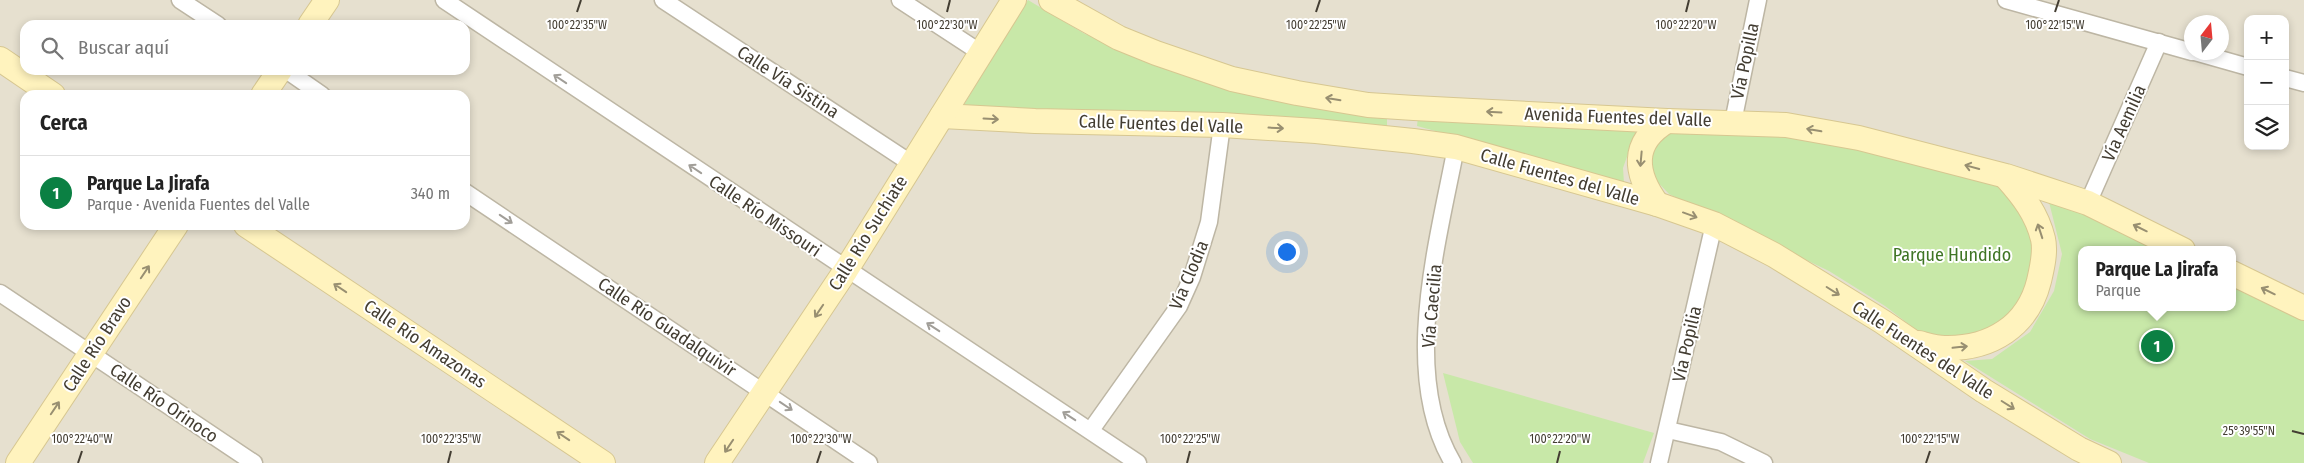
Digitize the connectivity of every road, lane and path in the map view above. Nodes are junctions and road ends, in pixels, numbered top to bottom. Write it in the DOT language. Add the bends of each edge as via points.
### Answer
graph roads {
  1 [pos="180,0"];
  2 [pos="327,0"];
  3 [pos="444,0"];
  4 [pos="663,0"];
  5 [pos="900,0"];
  6 [pos="1014,0"];
  7 [pos="1051,0"];
  8 [pos="1758,0"];
  9 [pos="2006,0"];
  10 [pos="210,20"];
  11 [pos="313,20"];
  12 [pos="2159,42"];
  13 [pos="2184,49"];
  14 [pos="981,52"];
  15 [pos="0,59"];
  16 [pos="2220,60"];
  17 [pos="2244,67"];
  18 [pos="20,73"];
  19 [pos="24,75"];
  20 [pos="277,75"];
  21 [pos="293,75"];
  22 [pos="2289,79"];
  23 [pos="2304,83"];
  24 [pos="46,90"];
  25 [pos="267,90"];
  26 [pos="315,90"];
  27 [pos="1414,108"];
  28 [pos="942,116"];
  29 [pos="1667,121"];
  30 [pos="1733,122"];
  31 [pos="1222,125"];
  32 [pos="1413,140"];
  33 [pos="1456,147"];
  34 [pos="912,164"];
  35 [pos="2006,176"];
  36 [pos="470,195"];
  37 [pos="2088,203"];
  38 [pos="1657,204"];
  39 [pos="1714,224"];
  40 [pos="173,230"];
  41 [pos="254,230"];
  42 [pos="2175,246"];
  43 [pos="846,270"];
  44 [pos="2236,276"];
  45 [pos="0,293"];
  46 [pos="2304,308"];
  47 [pos="1912,342"];
  48 [pos="90,354"];
  49 [pos="765,392"];
  50 [pos="1091,430"];
  51 [pos="1668,430"];
  52 [pos="18,463"];
  53 [pos="254,463"];
  54 [pos="603,463"];
  55 [pos="718,463"];
  56 [pos="869,463"];
  57 [pos="1138,463"];
  58 [pos="1454,463"];
  59 [pos="1659,463"];
  60 [pos="1764,463"];
  61 [pos="2109,463"];
  1 -- 10 [label="street"];
  2 -- 11 [label="street"];
  43 -- 3 [label="street, Calle Río Missouri, one-way"];
  4 -- 34 [label="street, Calle Vía Sistina"];
  5 -- 14 [label="street"];
  6 -- 14 [label="street, Calle Río Suchiate"];
  27 -- 7 [label="street, Avenida Fuentes del Valle, one-way" via="1368,105 1232,79 1119,38"];
  8 -- 30 [label="street, Vía Popilla"];
  9 -- 12 [label="street"];
  12 -- 13 [label="street"];
  12 -- 37 [label="street, Vía Aemilia"];
  14 -- 28 [label="street, Calle Río Suchiate"];
  15 -- 18 [label="street"];
  16 -- 17 [label="street"];
  19 -- 24 [label="street"];
  20 -- 25 [label="street"];
  21 -- 26 [label="street"];
  22 -- 23 [label="street"];
  29 -- 27 [label="street, Avenida Fuentes del Valle, one-way"];
  27 -- 32 [label="street" via="1406,122 1406,130"];
  28 -- 31 [label="street, Calle Fuentes del Valle, one-way"];
  28 -- 34 [label="street, Calle Río Suchiate"];
  29 -- 30 [label="street, Avenida Fuentes del Valle"];
  29 -- 38 [label="street, one-way" via="1647,138 1639,165 1646,188"];
  35 -- 30 [label="street, Avenida Fuentes del Valle, one-way" via="1859,138 1786,125"];
  31 -- 32 [label="street, Calle Fuentes del Valle, one-way"];
  31 -- 50 [label="street, Vía Clodia" via="1209,222 1192,277 1179,306"];
  32 -- 33 [label="street, Calle Fuentes del Valle"];
  33 -- 38 [label="street, Calle Fuentes del Valle"];
  33 -- 58 [label="street, Vía Caecilia" via="1435,260 1427,351 1430,395 1437,427"];
  34 -- 43 [label="street, Calle Río Suchiate"];
  35 -- 37 [label="street, Avenida Fuentes del Valle"];
  47 -- 35 [label="street, one-way" via="1944,348 1970,346 1998,338 2018,323 2030,306 2038,288 2044,241 2026,200"];
  36 -- 49 [label="street, Calle Río Guadalquivir, one-way"];
  42 -- 37 [label="street, Avenida Fuentes del Valle, one-way"];
  38 -- 39 [label="street, Calle Fuentes del Valle, one-way"];
  39 -- 47 [label="street, Calle Fuentes del Valle, one-way" via="1774,255"];
  39 -- 51 [label="street, Vía Popilia"];
  48 -- 40 [label="street, Calle Río Bravo, one-way"];
  54 -- 41 [label="street, Calle Río Amazonas, one-way"];
  43 -- 49 [label="street, Calle Río Suchiate, one-way"];
  50 -- 43 [label="street, Calle Río Missouri, one-way"];
  46 -- 44 [label="street, one-way"];
  45 -- 48 [label="street, Calle Río Orinoco"];
  47 -- 61 [label="street, Calle Fuentes del Valle, one-way" via="1984,391 2079,449"];
  52 -- 48 [label="street, Calle Río Bravo, one-way"];
  48 -- 53 [label="street, Calle Río Orinoco"];
  49 -- 55 [label="street, Calle Río Suchiate, one-way"];
  49 -- 56 [label="street, Calle Río Guadalquivir, one-way"];
  50 -- 57 [label="street, Calle Río Missouri"];
  51 -- 59 [label="street, Vía Popilia"];
  51 -- 60 [label="street" via="1721,442"];
}
